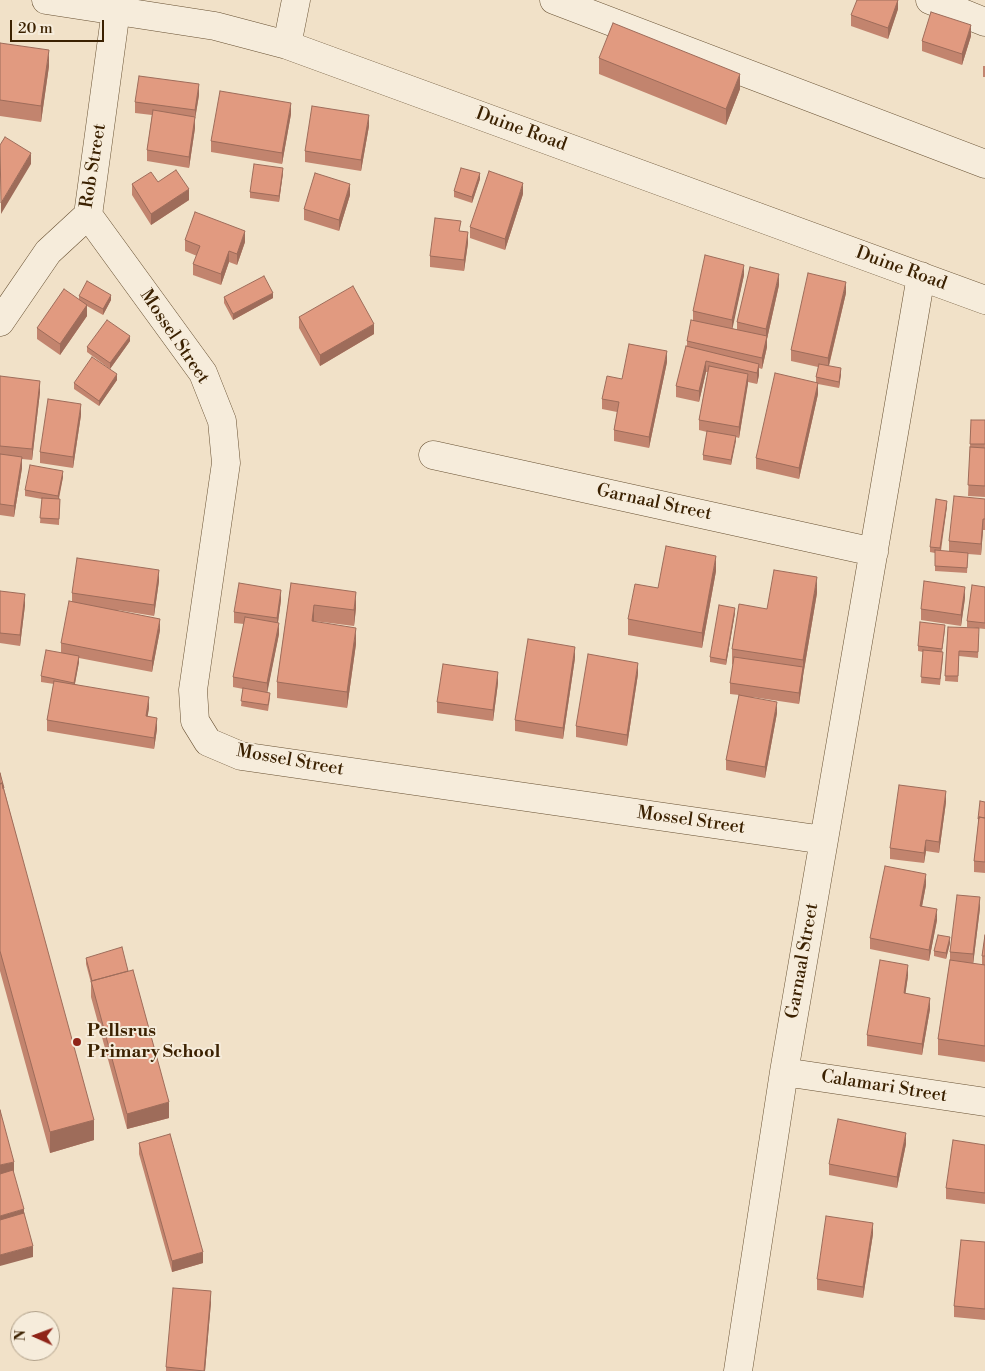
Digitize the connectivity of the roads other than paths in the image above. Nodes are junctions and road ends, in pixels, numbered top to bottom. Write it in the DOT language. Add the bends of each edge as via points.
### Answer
graph roads {
  1 [pos="46,0"];
  2 [pos="296,0"];
  3 [pos="554,0"];
  4 [pos="930,0"];
  5 [pos="116,10"];
  6 [pos="985,22"];
  7 [pos="287,45"];
  8 [pos="985,164"];
  9 [pos="88,215"];
  10 [pos="921,276"];
  11 [pos="985,300"];
  12 [pos="0,322"];
  13 [pos="433,455"];
  14 [pos="874,552"];
  15 [pos="824,840"];
  16 [pos="784,1072"];
  17 [pos="985,1102"];
  18 [pos="738,1371"];
  1 -- 5 [label="street, Duine Road"];
  2 -- 7 [label="street"];
  3 -- 8 [label="street"];
  4 -- 6 [label="street"];
  5 -- 7 [label="street, Duine Road" via="215,26"];
  5 -- 9 [label="street, Rob Street"];
  7 -- 10 [label="street, Duine Road"];
  9 -- 12 [label="street, Rob Street" via="48,252"];
  9 -- 15 [label="street, Mossel Street" via="203,373 222,421 226,463 193,690 195,721 208,742 241,756"];
  10 -- 11 [label="street, Duine Road"];
  10 -- 14 [label="street, Garnaal Street"];
  13 -- 14 [label="street, Garnaal Street"];
  14 -- 15 [label="street, Garnaal Street"];
  15 -- 16 [label="street, Garnaal Street"];
  16 -- 17 [label="street, Calamari Street"];
  16 -- 18 [label="street, Garnaal Street"];
}
